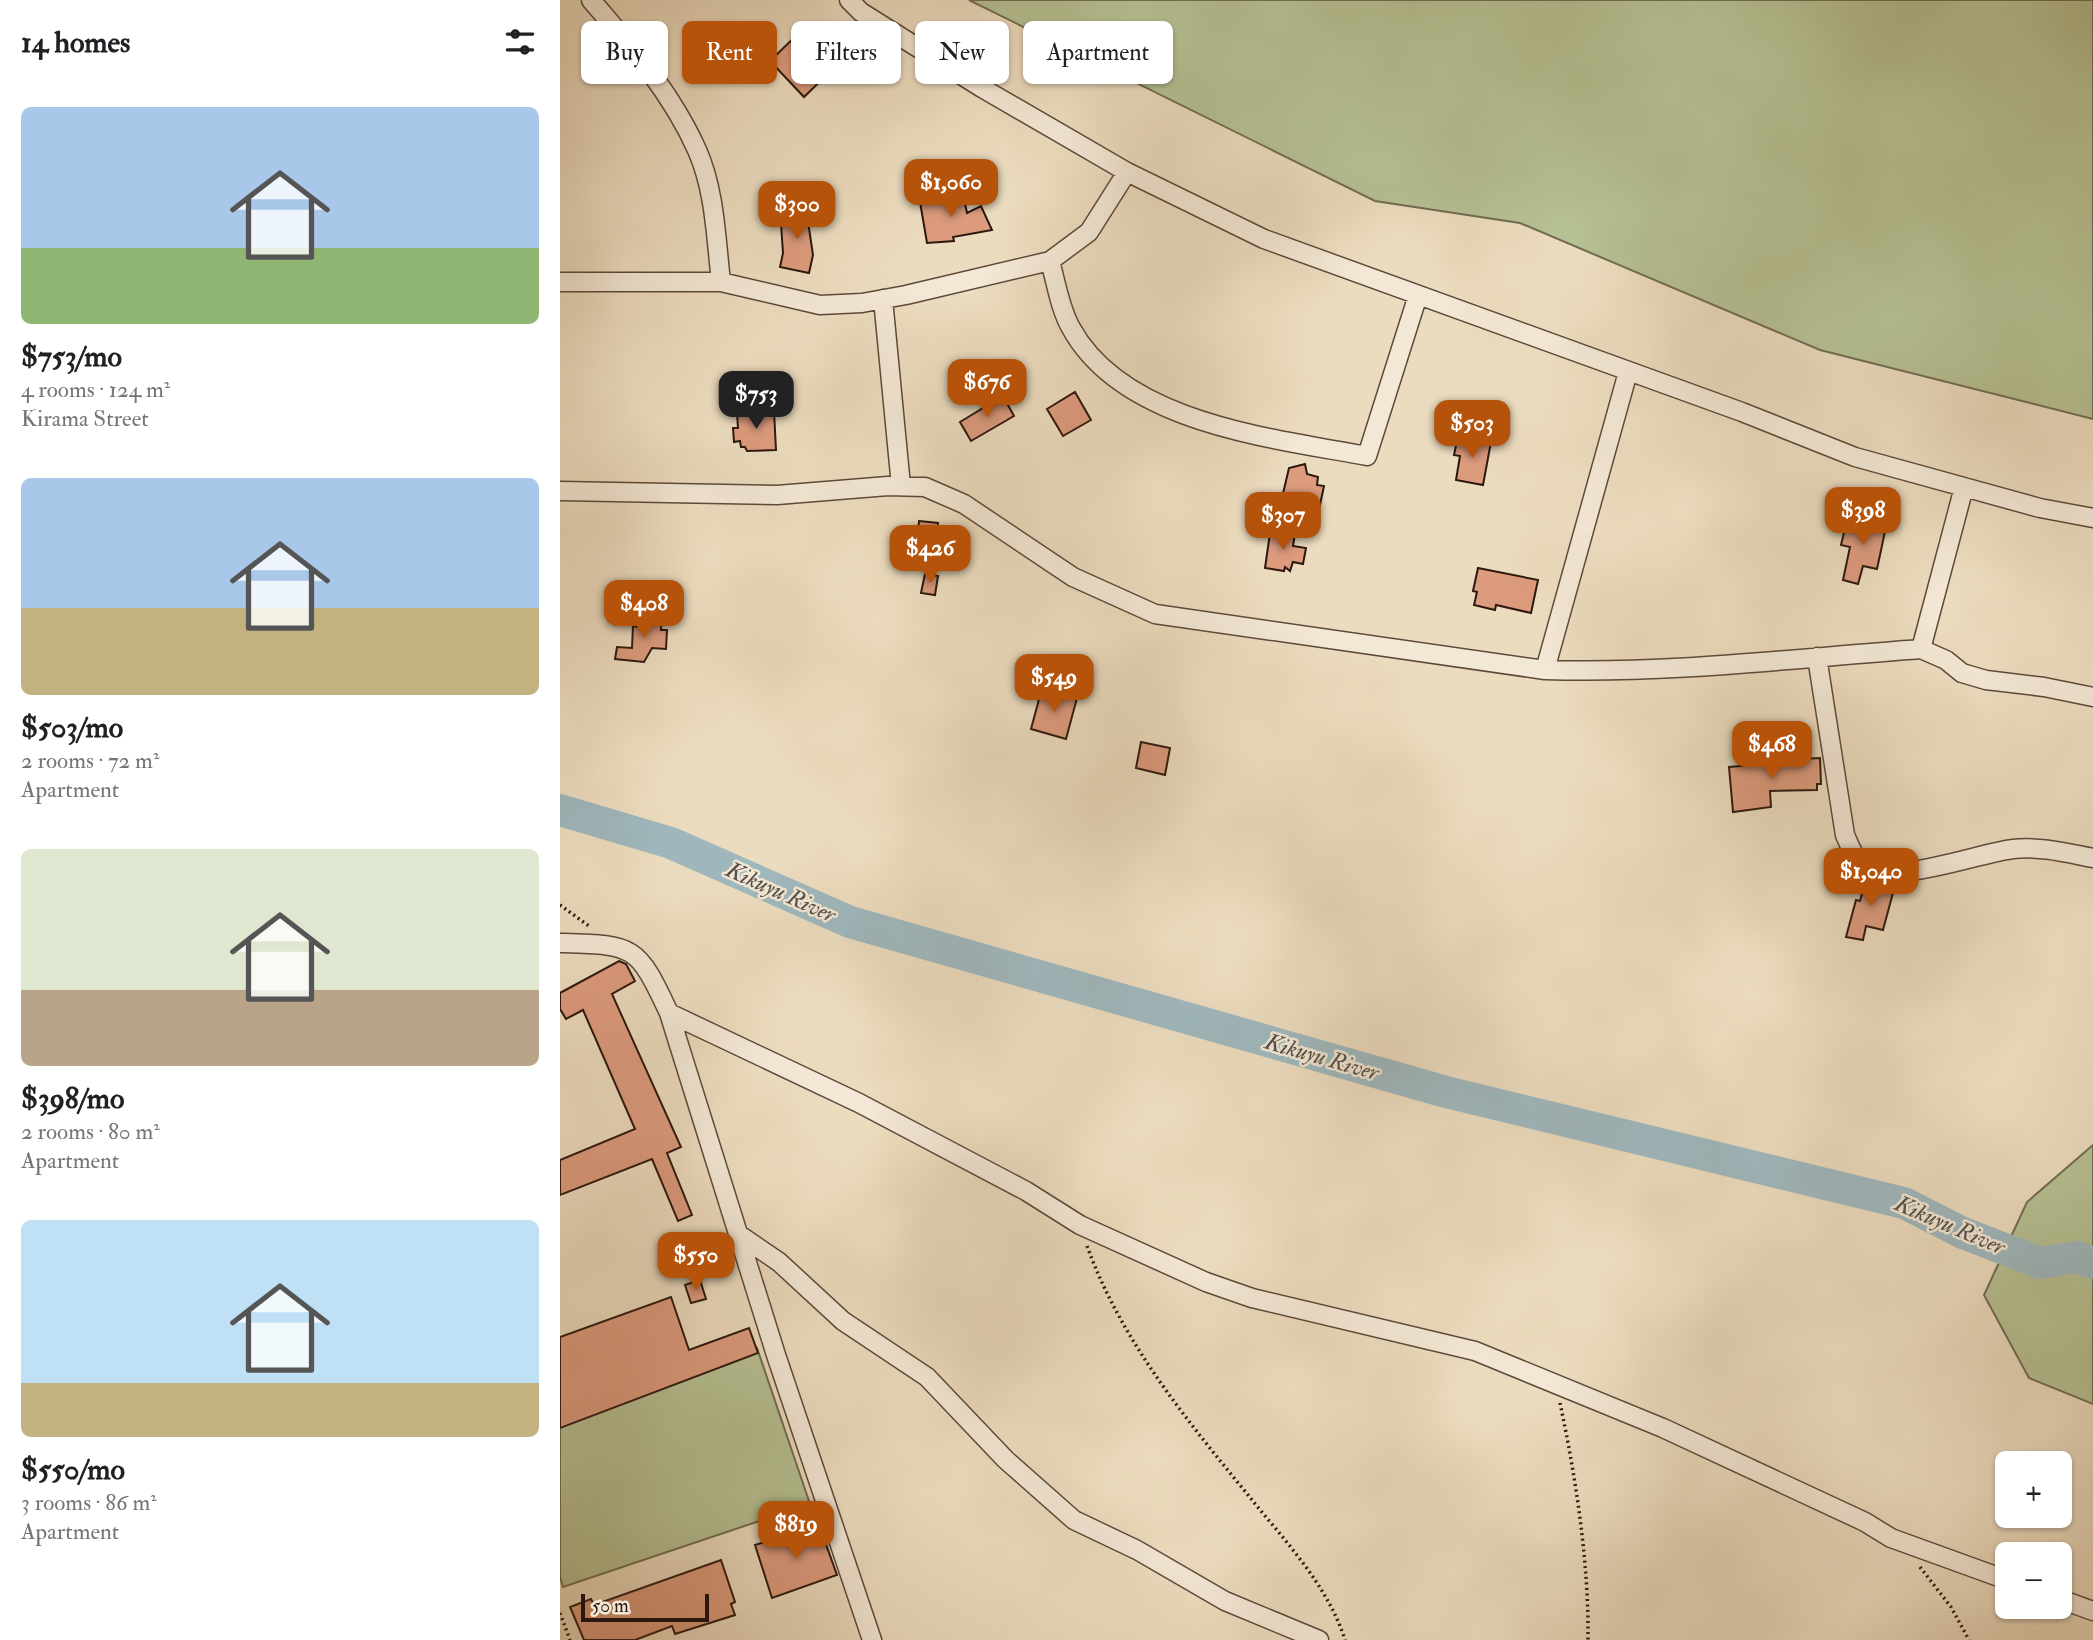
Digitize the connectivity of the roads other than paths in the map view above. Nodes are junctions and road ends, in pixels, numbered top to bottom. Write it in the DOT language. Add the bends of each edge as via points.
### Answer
graph roads {
  1 [pos="591,0"];
  2 [pos="849,0"];
  3 [pos="1127,172"];
  4 [pos="1050,261"];
  5 [pos="560,282"];
  6 [pos="721,282"];
  7 [pos="1418,295"];
  8 [pos="883,299"];
  9 [pos="1628,372"];
  10 [pos="901,486"];
  11 [pos="1964,487"];
  12 [pos="560,491"];
  13 [pos="2093,518"];
  14 [pos="1921,649"];
  15 [pos="1816,657"];
  16 [pos="1545,670"];
  17 [pos="2093,697"];
  18 [pos="2093,858"];
  19 [pos="560,943"];
  20 [pos="669,1013"];
  21 [pos="738,1234"];
  22 [pos="1995,1576"];
  23 [pos="2072,1603"];
  24 [pos="2093,1611"];
  25 [pos="872,1640"];
  26 [pos="1319,1640"];
  1 -- 6 [label="street" via="665,92 698,151 710,194"];
  2 -- 3 [label="street" via="982,88"];
  3 -- 4 [label="street" via="1089,232"];
  3 -- 7 [label="street" via="1264,239"];
  4 -- 7 [label="street" via="1069,326 1089,356 1133,391 1191,417 1367,456"];
  4 -- 8 [label="street"];
  5 -- 6 [label="street"];
  6 -- 8 [label="street" via="820,305"];
  7 -- 9 [label="street"];
  8 -- 10 [label="street"];
  9 -- 11 [label="street" via="1855,457"];
  9 -- 16 [label="street"];
  10 -- 12 [label="street" via="777,495"];
  10 -- 16 [label="street" via="925,487 964,504 1073,577 1155,614"];
  11 -- 13 [label="street"];
  11 -- 14 [label="street"];
  14 -- 15 [label="street"];
  14 -- 17 [label="street" via="1962,673 1986,680"];
  15 -- 16 [label="street" via="1695,668"];
  15 -- 18 [label="street" via="1845,835 1853,854 1866,867 1903,872 2015,849"];
  19 -- 20 [label="street" via="624,948 645,967"];
  20 -- 21 [label="street"];
  20 -- 22 [label="street" via="859,1103 1026,1191 1080,1225 1206,1282 1252,1298 1475,1351 1663,1428 1891,1538"];
  21 -- 25 [label="street"];
  21 -- 26 [label="street" via="779,1262 843,1321 927,1377 1006,1460 1074,1520 1138,1550 1225,1601"];
  23 -- 24 [label="street"];
}
